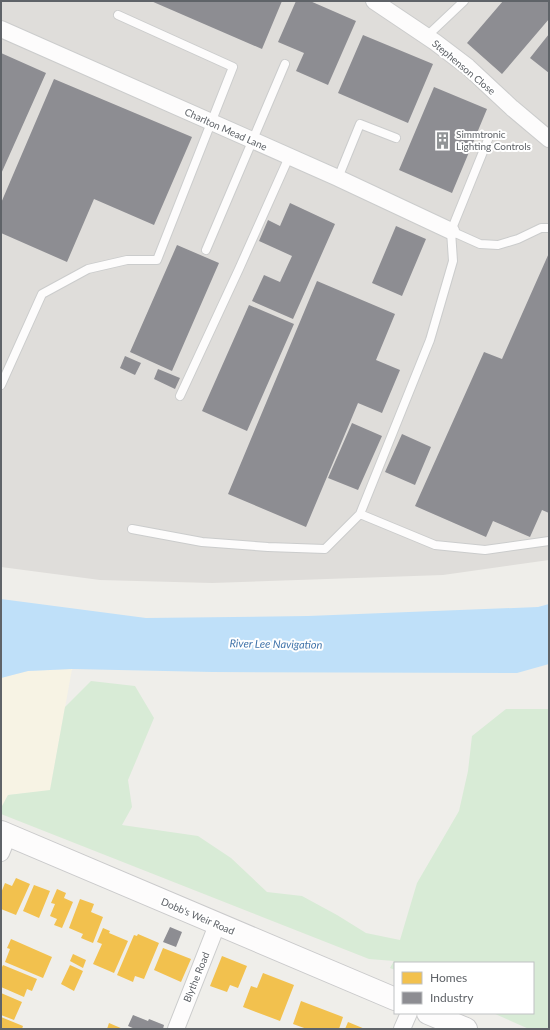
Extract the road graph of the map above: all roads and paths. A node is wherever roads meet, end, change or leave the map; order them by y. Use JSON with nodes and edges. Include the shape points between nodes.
{"nodes":[{"id":1,"x":374,"y":1,"type":"edge"},
{"id":2,"x":464,"y":1,"type":"edge"},
{"id":3,"x":118,"y":15,"type":"dead end"},
{"id":4,"x":1,"y":29,"type":"edge"},
{"id":5,"x":427,"y":36,"type":"junction"},
{"id":6,"x":285,"y":64,"type":"dead end"},
{"id":7,"x":211,"y":122,"type":"junction"},
{"id":8,"x":489,"y":137,"type":"dead end"},
{"id":9,"x":396,"y":138,"type":"dead end"},
{"id":10,"x":549,"y":139,"type":"edge"},
{"id":11,"x":253,"y":140,"type":"junction"},
{"id":12,"x":290,"y":157,"type":"junction"},
{"id":13,"x":338,"y":178,"type":"junction"},
{"id":14,"x":549,"y":228,"type":"edge"},
{"id":15,"x":450,"y":231,"type":"junction"},
{"id":16,"x":206,"y":250,"type":"dead end"},
{"id":17,"x":1,"y":385,"type":"edge"},
{"id":18,"x":180,"y":396,"type":"dead end"},
{"id":19,"x":360,"y":514,"type":"junction"},
{"id":20,"x":132,"y":529,"type":"dead end"},
{"id":21,"x":549,"y":541,"type":"edge"},
{"id":22,"x":3,"y":840,"type":"edge"},
{"id":23,"x":217,"y":925,"type":"junction"},
{"id":24,"x":394,"y":999,"type":"edge"},
{"id":25,"x":409,"y":1014,"type":"edge"},
{"id":26,"x":430,"y":1014,"type":"edge"},
{"id":27,"x":176,"y":1029,"type":"edge"},
{"id":28,"x":402,"y":1029,"type":"edge"},
{"id":29,"x":466,"y":1029,"type":"edge"}],
"edges":[{"from":1,"to":5,"type":"street","name":"Stephenson Close"},
{"from":2,"to":5,"type":"lane"},
{"from":3,"to":7,"type":"lane","via":[[233,67]]},
{"from":4,"to":7,"type":"street","name":"Charlton Mead Lane"},
{"from":5,"to":10,"type":"street","name":"Stephenson Close","via":[[468,67]]},
{"from":6,"to":11,"type":"lane"},
{"from":7,"to":11,"type":"street","name":"Charlton Mead Lane"},
{"from":7,"to":17,"type":"lane","via":[[157,260],[127,260],[88,269],[42,294]]},
{"from":8,"to":15,"type":"lane"},
{"from":9,"to":13,"type":"lane","via":[[360,124]]},
{"from":11,"to":12,"type":"street","name":"Charlton Mead Lane"},
{"from":11,"to":16,"type":"lane"},
{"from":12,"to":13,"type":"street","name":"Charlton Mead Lane"},
{"from":12,"to":18,"type":"lane"},
{"from":13,"to":15,"type":"street","name":"Charlton Mead Lane"},
{"from":14,"to":15,"type":"lane","via":[[541,228],[498,245],[480,244]]},
{"from":15,"to":19,"type":"lane","via":[[453,261],[430,340]]},
{"from":19,"to":20,"type":"lane","via":[[325,549],[202,542]]},
{"from":19,"to":21,"type":"lane","via":[[435,545],[485,550]]},
{"from":22,"to":23,"type":"street","name":"Dobb's Weir Road"},
{"from":23,"to":24,"type":"street","name":"Dobb's Weir Road"},
{"from":23,"to":27,"type":"street","name":"Blythe Road"},
{"from":25,"to":28,"type":"street"},
{"from":26,"to":29,"type":"street"}]}
